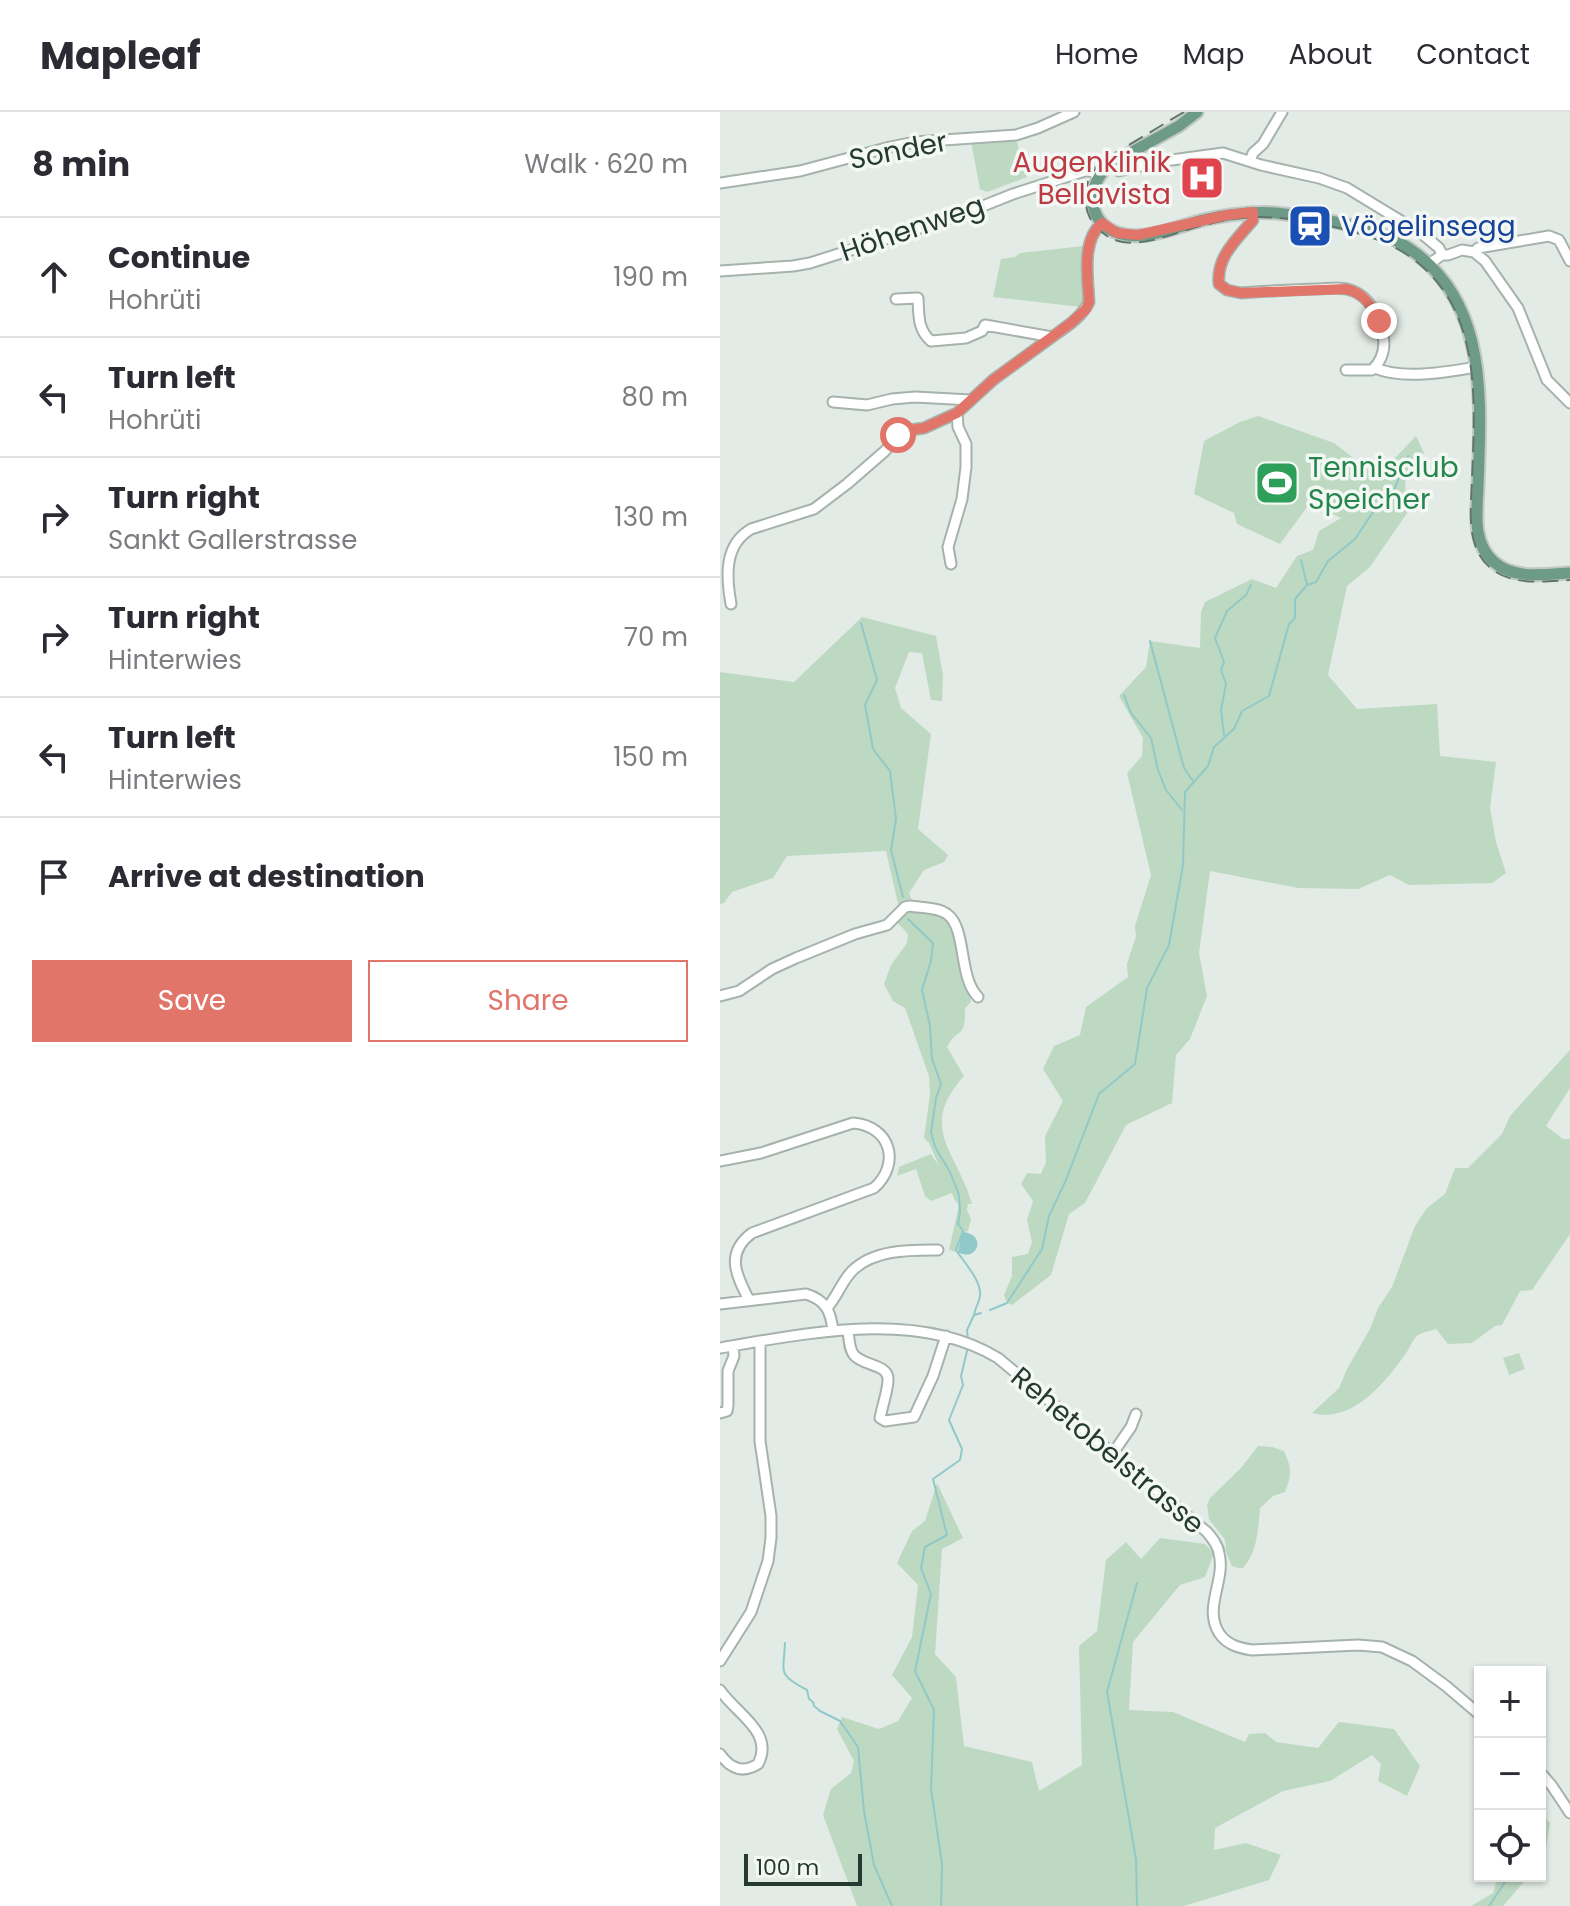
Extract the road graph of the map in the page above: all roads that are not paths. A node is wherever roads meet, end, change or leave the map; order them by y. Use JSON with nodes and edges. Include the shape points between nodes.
{"nodes":[{"id":1,"x":1074,"y":112,"type":"edge"},
{"id":2,"x":1197,"y":112,"type":"edge"},
{"id":3,"x":1282,"y":112,"type":"edge"},
{"id":4,"x":1250,"y":161,"type":"junction"},
{"id":5,"x":1112,"y":163,"type":"junction"},
{"id":6,"x":1099,"y":175,"type":"junction"},
{"id":7,"x":720,"y":183,"type":"edge"},
{"id":8,"x":1253,"y":212,"type":"junction"},
{"id":9,"x":1102,"y":223,"type":"junction"},
{"id":10,"x":1474,"y":252,"type":"junction"},
{"id":11,"x":1442,"y":255,"type":"junction"},
{"id":12,"x":1570,"y":261,"type":"edge"},
{"id":13,"x":1429,"y":264,"type":"junction"},
{"id":14,"x":720,"y":271,"type":"edge"},
{"id":15,"x":896,"y":299,"type":"dead end"},
{"id":16,"x":1052,"y":337,"type":"junction"},
{"id":17,"x":1477,"y":367,"type":"junction"},
{"id":18,"x":1375,"y":368,"type":"junction"},
{"id":19,"x":1346,"y":370,"type":"dead end"},
{"id":20,"x":971,"y":400,"type":"junction"},
{"id":21,"x":833,"y":402,"type":"dead end"},
{"id":22,"x":1570,"y":403,"type":"edge"},
{"id":23,"x":957,"y":413,"type":"junction"},
{"id":24,"x":951,"y":564,"type":"dead end"},
{"id":25,"x":1570,"y":573,"type":"edge"},
{"id":26,"x":731,"y":604,"type":"dead end"},
{"id":27,"x":720,"y":996,"type":"edge"},
{"id":28,"x":978,"y":997,"type":"dead end"},
{"id":29,"x":720,"y":1161,"type":"edge"},
{"id":30,"x":938,"y":1250,"type":"dead end"},
{"id":31,"x":749,"y":1300,"type":"junction"},
{"id":32,"x":720,"y":1304,"type":"edge"},
{"id":33,"x":827,"y":1308,"type":"junction"},
{"id":34,"x":848,"y":1330,"type":"junction"},
{"id":35,"x":833,"y":1331,"type":"junction"},
{"id":36,"x":946,"y":1336,"type":"junction"},
{"id":37,"x":760,"y":1342,"type":"junction"},
{"id":38,"x":733,"y":1346,"type":"junction"},
{"id":39,"x":720,"y":1348,"type":"edge"},
{"id":40,"x":720,"y":1413,"type":"edge"},
{"id":41,"x":1136,"y":1414,"type":"dead end"},
{"id":42,"x":1113,"y":1453,"type":"junction"},
{"id":43,"x":720,"y":1661,"type":"edge"},
{"id":44,"x":720,"y":1690,"type":"edge"},
{"id":45,"x":1474,"y":1710,"type":"edge"},
{"id":46,"x":720,"y":1754,"type":"edge"},
{"id":47,"x":1546,"y":1779,"type":"edge"},
{"id":48,"x":1570,"y":1813,"type":"edge"}],
"edges":[{"from":1,"to":7,"type":"street","name":"Sonder","via":[[1016,135],[915,142],[800,171]]},
{"from":2,"to":5,"type":"main road"},
{"from":3,"to":4,"type":"street"},
{"from":4,"to":5,"type":"street","via":[[1223,153],[1119,171]]},
{"from":4,"to":11,"type":"street","via":[[1347,188],[1421,233]]},
{"from":5,"to":6,"type":"main road"},
{"from":6,"to":9,"type":"main road","via":[[1092,201]]},
{"from":6,"to":14,"type":"street","name":"Höhenweg","via":[[1085,171],[810,263]]},
{"from":8,"to":9,"type":"main road","via":[[1138,235],[1117,233]]},
{"from":8,"to":13,"type":"main road","via":[[1294,214],[1378,233]]},
{"from":8,"to":18,"type":"street","via":[[1253,220],[1223,258],[1219,284],[1241,293],[1353,291],[1366,299],[1379,321],[1384,344]]},
{"from":9,"to":16,"type":"street","via":[[1089,245],[1086,309]]},
{"from":10,"to":11,"type":"street"},
{"from":10,"to":12,"type":"street","via":[[1542,235],[1559,240]]},
{"from":10,"to":22,"type":"street","via":[[1518,308],[1547,380]]},
{"from":11,"to":13,"type":"street"},
{"from":13,"to":17,"type":"main road","via":[[1466,320]]},
{"from":15,"to":16,"type":"street","via":[[918,298],[920,328],[931,341],[966,338],[985,325]]},
{"from":16,"to":20,"type":"street"},
{"from":17,"to":18,"type":"street","via":[[1413,374]]},
{"from":17,"to":25,"type":"main road","via":[[1477,524],[1483,547],[1511,572]]},
{"from":18,"to":19,"type":"street"},
{"from":20,"to":21,"type":"street"},
{"from":20,"to":23,"type":"street"},
{"from":23,"to":24,"type":"street","via":[[966,467],[948,547]]},
{"from":23,"to":26,"type":"street","via":[[903,431],[814,509],[744,534],[729,563]]},
{"from":27,"to":28,"type":"street","via":[[739,991],[796,958],[887,925],[910,906],[949,915],[958,930],[970,987]]},
{"from":29,"to":31,"type":"street","via":[[853,1123],[882,1135],[889,1152],[887,1171],[874,1188],[743,1240],[735,1271]]},
{"from":30,"to":33,"type":"street","via":[[908,1250],[866,1260]]},
{"from":31,"to":32,"type":"street"},
{"from":31,"to":33,"type":"street","via":[[806,1294]]},
{"from":33,"to":35,"type":"street"},
{"from":34,"to":35,"type":"street","name":"Rehetobelstrasse"},
{"from":34,"to":36,"type":"street","name":"Rehetobelstrasse","via":[[885,1328]]},
{"from":34,"to":36,"type":"street","via":[[857,1358],[888,1375],[880,1418],[885,1421],[914,1417]]},
{"from":35,"to":37,"type":"street","name":"Rehetobelstrasse"},
{"from":36,"to":42,"type":"street","name":"Rehetobelstrasse","via":[[998,1358]]},
{"from":37,"to":38,"type":"street","name":"Rehetobelstrasse"},
{"from":37,"to":43,"type":"street","via":[[760,1441],[771,1516],[768,1561],[751,1612]]},
{"from":38,"to":39,"type":"street","name":"Rehetobelstrasse"},
{"from":38,"to":40,"type":"street","via":[[727,1411]]},
{"from":41,"to":42,"type":"street"},
{"from":42,"to":45,"type":"street","name":"Rehetobelstrasse","via":[[1215,1541],[1220,1562],[1213,1616],[1227,1642],[1252,1650],[1382,1647],[1412,1661]]},
{"from":44,"to":46,"type":"street","via":[[756,1731],[763,1748],[758,1764],[747,1770],[733,1767]]},
{"from":47,"to":48,"type":"street"}]}
